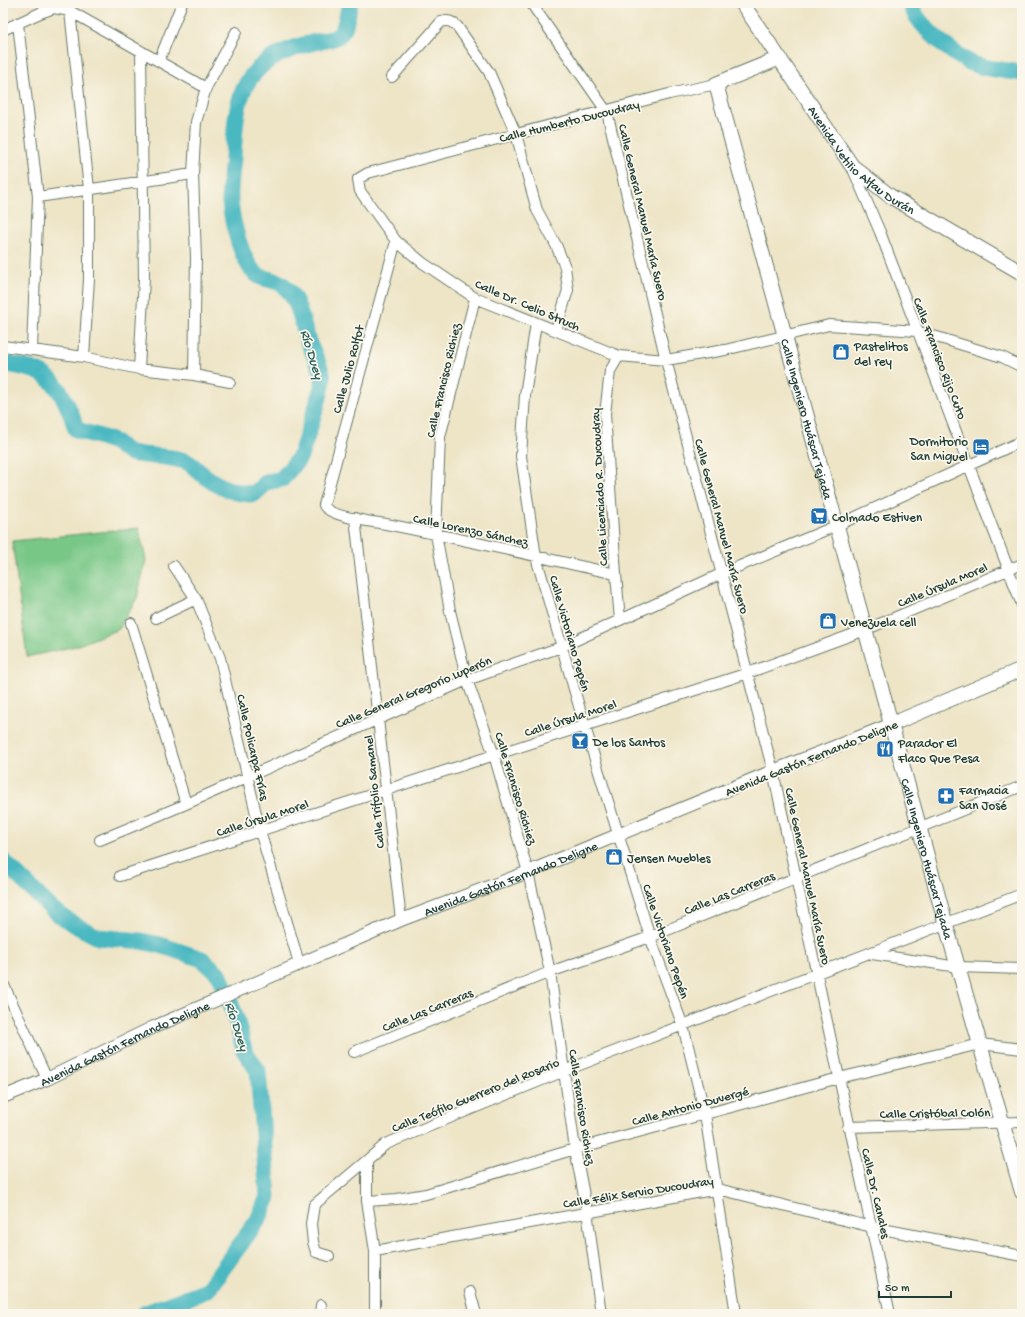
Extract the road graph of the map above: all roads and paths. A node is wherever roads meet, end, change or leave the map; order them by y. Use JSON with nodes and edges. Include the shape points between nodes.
{"nodes":[{"id":1,"x":182,"y":3,"type":"edge"},
{"id":2,"x":531,"y":3,"type":"edge"},
{"id":3,"x":742,"y":3,"type":"edge"},
{"id":4,"x":70,"y":11,"type":"junction"},
{"id":5,"x":18,"y":24,"type":"junction"},
{"id":6,"x":3,"y":30,"type":"edge"},
{"id":7,"x":236,"y":32,"type":"dead end"},
{"id":8,"x":141,"y":51,"type":"junction"},
{"id":9,"x":780,"y":58,"type":"junction"},
{"id":10,"x":159,"y":61,"type":"junction"},
{"id":11,"x":392,"y":77,"type":"dead end"},
{"id":12,"x":716,"y":84,"type":"junction"},
{"id":13,"x":206,"y":88,"type":"junction"},
{"id":14,"x":607,"y":112,"type":"junction"},
{"id":15,"x":516,"y":134,"type":"junction"},
{"id":16,"x":852,"y":166,"type":"junction"},
{"id":17,"x":193,"y":174,"type":"junction"},
{"id":18,"x":358,"y":179,"type":"joint"},
{"id":19,"x":142,"y":182,"type":"junction"},
{"id":20,"x":89,"y":189,"type":"junction"},
{"id":21,"x":38,"y":197,"type":"junction"},
{"id":22,"x":396,"y":241,"type":"junction"},
{"id":23,"x":1022,"y":272,"type":"edge"},
{"id":24,"x":475,"y":298,"type":"junction"},
{"id":25,"x":536,"y":323,"type":"junction"},
{"id":26,"x":556,"y":330,"type":"junction"},
{"id":27,"x":917,"y":331,"type":"junction"},
{"id":28,"x":784,"y":337,"type":"junction"},
{"id":29,"x":3,"y":346,"type":"edge"},
{"id":30,"x":32,"y":350,"type":"junction"},
{"id":31,"x":84,"y":356,"type":"junction"},
{"id":32,"x":619,"y":356,"type":"junction"},
{"id":33,"x":666,"y":360,"type":"junction"},
{"id":34,"x":1022,"y":367,"type":"edge"},
{"id":35,"x":139,"y":369,"type":"junction"},
{"id":36,"x":194,"y":375,"type":"junction"},
{"id":37,"x":230,"y":382,"type":"dead end"},
{"id":38,"x":1022,"y":442,"type":"edge"},
{"id":39,"x":968,"y":466,"type":"junction"},
{"id":40,"x":324,"y":505,"type":"joint"},
{"id":41,"x":355,"y":518,"type":"junction"},
{"id":42,"x":838,"y":525,"type":"junction"},
{"id":43,"x":436,"y":534,"type":"junction"},
{"id":44,"x":536,"y":557,"type":"junction"},
{"id":45,"x":1022,"y":564,"type":"edge"},
{"id":46,"x":174,"y":566,"type":"dead end"},
{"id":47,"x":1009,"y":571,"type":"junction"},
{"id":48,"x":723,"y":573,"type":"junction"},
{"id":49,"x":616,"y":574,"type":"junction"},
{"id":50,"x":196,"y":599,"type":"junction"},
{"id":51,"x":1022,"y":605,"type":"edge"},
{"id":52,"x":156,"y":618,"type":"dead end"},
{"id":53,"x":620,"y":620,"type":"junction"},
{"id":54,"x":131,"y":623,"type":"dead end"},
{"id":55,"x":865,"y":630,"type":"junction"},
{"id":56,"x":561,"y":647,"type":"junction"},
{"id":57,"x":1022,"y":669,"type":"edge"},
{"id":58,"x":748,"y":673,"type":"junction"},
{"id":59,"x":467,"y":680,"type":"junction"},
{"id":60,"x":378,"y":719,"type":"junction"},
{"id":61,"x":892,"y":724,"type":"junction"},
{"id":62,"x":585,"y":727,"type":"junction"},
{"id":63,"x":494,"y":755,"type":"junction"},
{"id":64,"x":773,"y":771,"type":"junction"},
{"id":65,"x":248,"y":776,"type":"junction"},
{"id":66,"x":1022,"y":786,"type":"edge"},
{"id":67,"x":386,"y":790,"type":"junction"},
{"id":68,"x":186,"y":804,"type":"junction"},
{"id":69,"x":921,"y":828,"type":"junction"},
{"id":70,"x":260,"y":831,"type":"junction"},
{"id":71,"x":619,"y":835,"type":"junction"},
{"id":72,"x":100,"y":840,"type":"dead end"},
{"id":73,"x":528,"y":872,"type":"junction"},
{"id":74,"x":120,"y":876,"type":"dead end"},
{"id":75,"x":796,"y":879,"type":"junction"},
{"id":76,"x":1022,"y":894,"type":"edge"},
{"id":77,"x":401,"y":920,"type":"junction"},
{"id":78,"x":946,"y":925,"type":"junction"},
{"id":79,"x":650,"y":937,"type":"junction"},
{"id":80,"x":870,"y":953,"type":"junction"},
{"id":81,"x":299,"y":963,"type":"junction"},
{"id":82,"x":958,"y":967,"type":"junction"},
{"id":83,"x":1022,"y":969,"type":"edge"},
{"id":84,"x":550,"y":972,"type":"junction"},
{"id":85,"x":817,"y":973,"type":"junction"},
{"id":86,"x":3,"y":983,"type":"edge"},
{"id":87,"x":683,"y":1026,"type":"junction"},
{"id":88,"x":980,"y":1044,"type":"junction"},
{"id":89,"x":1022,"y":1050,"type":"edge"},
{"id":90,"x":354,"y":1052,"type":"dead end"},
{"id":91,"x":564,"y":1071,"type":"junction"},
{"id":92,"x":47,"y":1078,"type":"junction"},
{"id":93,"x":839,"y":1078,"type":"junction"},
{"id":94,"x":3,"y":1097,"type":"edge"},
{"id":95,"x":705,"y":1114,"type":"junction"},
{"id":96,"x":1022,"y":1122,"type":"edge"},
{"id":97,"x":1003,"y":1123,"type":"junction"},
{"id":98,"x":848,"y":1127,"type":"junction"},
{"id":99,"x":575,"y":1149,"type":"junction"},
{"id":100,"x":367,"y":1161,"type":"junction"},
{"id":101,"x":718,"y":1189,"type":"junction"},
{"id":102,"x":1022,"y":1192,"type":"edge"},
{"id":103,"x":368,"y":1201,"type":"junction"},
{"id":104,"x":588,"y":1211,"type":"junction"},
{"id":105,"x":872,"y":1227,"type":"junction"},
{"id":106,"x":374,"y":1251,"type":"junction"},
{"id":107,"x":329,"y":1256,"type":"dead end"},
{"id":108,"x":1022,"y":1256,"type":"edge"},
{"id":109,"x":470,"y":1292,"type":"dead end"},
{"id":110,"x":375,"y":1314,"type":"edge"},
{"id":111,"x":476,"y":1314,"type":"edge"},
{"id":112,"x":601,"y":1314,"type":"edge"},
{"id":113,"x":736,"y":1314,"type":"edge"},
{"id":114,"x":890,"y":1314,"type":"edge"}],
"edges":[{"from":1,"to":10,"type":"street"},
{"from":2,"to":14,"type":"street","name":"Calle General Manuel María Suero"},
{"from":3,"to":9,"type":"main road","name":"Avenida Vetilio Alfau Durán"},
{"from":4,"to":5,"type":"street","via":[[54,8]]},
{"from":4,"to":8,"type":"street"},
{"from":4,"to":20,"type":"street"},
{"from":5,"to":6,"type":"street"},
{"from":5,"to":21,"type":"street"},
{"from":7,"to":13,"type":"street"},
{"from":8,"to":10,"type":"street"},
{"from":8,"to":19,"type":"street"},
{"from":9,"to":12,"type":"main road","name":"Calle Humberto Ducoudray"},
{"from":9,"to":16,"type":"main road","name":"Avenida Vetilio Alfau Durán"},
{"from":10,"to":13,"type":"street"},
{"from":11,"to":15,"type":"street","via":[[441,22],[451,21],[489,72]]},
{"from":12,"to":14,"type":"street","name":"Calle Humberto Ducoudray","via":[[669,94]]},
{"from":12,"to":28,"type":"main road","name":"Calle Ingeniero Huáscar Tejada"},
{"from":13,"to":17,"type":"street","via":[[196,122]]},
{"from":14,"to":15,"type":"street","name":"Calle Humberto Ducoudray"},
{"from":14,"to":33,"type":"street","name":"Calle General Manuel María Suero"},
{"from":15,"to":18,"type":"street","name":"Calle Humberto Ducoudray","via":[[368,174]]},
{"from":15,"to":26,"type":"street","via":[[536,210],[565,267],[568,290]]},
{"from":16,"to":23,"type":"main road","name":"Avenida Vetilio Alfau Durán","via":[[890,196]]},
{"from":16,"to":27,"type":"street","name":"Calle Francisco Rijo Cuto"},
{"from":17,"to":19,"type":"street"},
{"from":17,"to":36,"type":"street","via":[[196,258]]},
{"from":18,"to":22,"type":"street","name":"Calle Dr. Celio Struch","via":[[360,192]]},
{"from":19,"to":20,"type":"street"},
{"from":19,"to":35,"type":"street","via":[[144,279]]},
{"from":20,"to":21,"type":"street"},
{"from":20,"to":31,"type":"street","via":[[89,279]]},
{"from":21,"to":30,"type":"street"},
{"from":22,"to":24,"type":"street","name":"Calle Dr. Celio Struch","via":[[423,263]]},
{"from":22,"to":40,"type":"street","name":"Calle Julio Rolfot"},
{"from":24,"to":25,"type":"street","name":"Calle Dr. Celio Struch"},
{"from":24,"to":43,"type":"street","name":"Calle Francisco Richiez","via":[[440,436]]},
{"from":25,"to":26,"type":"street","name":"Calle Dr. Celio Struch"},
{"from":25,"to":44,"type":"street","name":"Calle Victoriano Pepén","via":[[525,395],[521,456]]},
{"from":26,"to":32,"type":"street","name":"Calle Dr. Celio Struch"},
{"from":27,"to":28,"type":"street","name":"Calle Dr. Celio Struch","via":[[829,325]]},
{"from":27,"to":34,"type":"street","name":"Calle Dr. Celio Struch","via":[[1002,357]]},
{"from":27,"to":39,"type":"street","name":"Calle Francisco Rijo Cuto"},
{"from":28,"to":33,"type":"street","name":"Calle Dr. Celio Struch"},
{"from":28,"to":42,"type":"main road","name":"Calle Ingeniero Huáscar Tejada"},
{"from":29,"to":30,"type":"street"},
{"from":30,"to":31,"type":"street"},
{"from":31,"to":35,"type":"street"},
{"from":32,"to":33,"type":"street","name":"Calle Dr. Celio Struch"},
{"from":32,"to":49,"type":"street","name":"Calle Licenciado R. Ducoudray","via":[[610,371],[605,414]]},
{"from":33,"to":48,"type":"street","name":"Calle General Manuel María Suero"},
{"from":35,"to":36,"type":"street"},
{"from":36,"to":37,"type":"street"},
{"from":38,"to":39,"type":"street","name":"Calle General Gregorio Luperón"},
{"from":39,"to":42,"type":"street","name":"Calle General Gregorio Luperón"},
{"from":39,"to":47,"type":"street","name":"Calle Francisco Rijo Cuto"},
{"from":40,"to":41,"type":"street","name":"Calle Lorenzo Sánchez","via":[[328,511]]},
{"from":41,"to":43,"type":"street","name":"Calle Lorenzo Sánchez"},
{"from":41,"to":60,"type":"street","name":"Calle Trifolio Samanel"},
{"from":42,"to":48,"type":"street","name":"Calle General Gregorio Luperón"},
{"from":42,"to":55,"type":"main road","name":"Calle Ingeniero Huáscar Tejada"},
{"from":43,"to":44,"type":"street","name":"Calle Lorenzo Sánchez"},
{"from":43,"to":59,"type":"street","name":"Calle Francisco Richiez","via":[[450,611]]},
{"from":44,"to":49,"type":"street","name":"Calle Lorenzo Sánchez"},
{"from":44,"to":56,"type":"street","name":"Calle Victoriano Pepén"},
{"from":45,"to":47,"type":"street","name":"Calle Úrsula Morel"},
{"from":46,"to":50,"type":"street","name":"Calle Policarpa Frías"},
{"from":47,"to":51,"type":"street","name":"Calle Francisco Rijo Cuto"},
{"from":47,"to":55,"type":"street","name":"Calle Úrsula Morel"},
{"from":48,"to":53,"type":"street","name":"Calle General Gregorio Luperón"},
{"from":48,"to":58,"type":"street","name":"Calle General Manuel María Suero"},
{"from":49,"to":53,"type":"street","name":"Calle Licenciado R. Ducoudray"},
{"from":50,"to":52,"type":"street"},
{"from":50,"to":65,"type":"street","name":"Calle Policarpa Frías","via":[[220,658]]},
{"from":53,"to":56,"type":"street","name":"Calle General Gregorio Luperón"},
{"from":54,"to":68,"type":"street"},
{"from":55,"to":58,"type":"street","name":"Calle Úrsula Morel"},
{"from":55,"to":61,"type":"main road","name":"Calle Ingeniero Huáscar Tejada"},
{"from":56,"to":59,"type":"street","name":"Calle General Gregorio Luperón"},
{"from":56,"to":62,"type":"street","name":"Calle Victoriano Pepén"},
{"from":57,"to":61,"type":"main road","name":"Avenida Gastón Fernando Deligne"},
{"from":58,"to":62,"type":"street","name":"Calle Úrsula Morel"},
{"from":58,"to":64,"type":"street","name":"Calle General Manuel María Suero"},
{"from":59,"to":60,"type":"street","name":"Calle General Gregorio Luperón"},
{"from":59,"to":63,"type":"street","name":"Calle Francisco Richiez"},
{"from":60,"to":65,"type":"street","name":"Calle General Gregorio Luperón"},
{"from":60,"to":67,"type":"street","name":"Calle Trifolio Samanel"},
{"from":61,"to":64,"type":"street","name":"Avenida Gastón Fernando Deligne"},
{"from":61,"to":69,"type":"main road","name":"Calle Ingeniero Huáscar Tejada"},
{"from":62,"to":63,"type":"street","name":"Calle Úrsula Morel"},
{"from":62,"to":71,"type":"street","name":"Calle Victoriano Pepén"},
{"from":63,"to":67,"type":"street","name":"Calle Úrsula Morel"},
{"from":63,"to":73,"type":"street","name":"Calle Francisco Richiez"},
{"from":64,"to":71,"type":"street","name":"Avenida Gastón Fernando Deligne"},
{"from":64,"to":75,"type":"street","name":"Calle General Manuel María Suero"},
{"from":65,"to":68,"type":"street","name":"Calle General Gregorio Luperón"},
{"from":65,"to":70,"type":"street","name":"Calle Policarpa Frías"},
{"from":66,"to":69,"type":"street","name":"Calle Las Carreras"},
{"from":67,"to":70,"type":"street","name":"Calle Úrsula Morel"},
{"from":67,"to":77,"type":"street","name":"Calle Trifolio Samanel"},
{"from":68,"to":72,"type":"street","name":"Calle General Gregorio Luperón"},
{"from":69,"to":75,"type":"street","name":"Calle Las Carreras"},
{"from":69,"to":78,"type":"main road","name":"Calle Ingeniero Huáscar Tejada"},
{"from":70,"to":74,"type":"street","name":"Calle Úrsula Morel"},
{"from":70,"to":81,"type":"street","name":"Calle Policarpa Frías"},
{"from":71,"to":73,"type":"street","name":"Avenida Gastón Fernando Deligne"},
{"from":71,"to":79,"type":"street","name":"Calle Victoriano Pepén"},
{"from":73,"to":77,"type":"street","name":"Avenida Gastón Fernando Deligne"},
{"from":73,"to":84,"type":"street","name":"Calle Francisco Richiez"},
{"from":75,"to":79,"type":"street","name":"Calle Las Carreras"},
{"from":75,"to":85,"type":"street","name":"Calle General Manuel María Suero"},
{"from":76,"to":78,"type":"street","name":"Calle Teófilo Guerrero del Rosario"},
{"from":77,"to":81,"type":"street","name":"Avenida Gastón Fernando Deligne"},
{"from":78,"to":80,"type":"street","name":"Calle Teófilo Guerrero del Rosario"},
{"from":78,"to":82,"type":"main road","name":"Calle Ingeniero Huáscar Tejada"},
{"from":79,"to":84,"type":"street","name":"Calle Las Carreras"},
{"from":79,"to":87,"type":"street","name":"Calle Victoriano Pepén"},
{"from":80,"to":82,"type":"street"},
{"from":80,"to":85,"type":"street","name":"Calle Teófilo Guerrero del Rosario"},
{"from":81,"to":92,"type":"street","name":"Avenida Gastón Fernando Deligne"},
{"from":82,"to":83,"type":"street"},
{"from":82,"to":88,"type":"main road","name":"Calle Ingeniero Huáscar Tejada"},
{"from":84,"to":90,"type":"street","name":"Calle Las Carreras"},
{"from":84,"to":91,"type":"street","name":"Calle Francisco Richiez"},
{"from":85,"to":87,"type":"street","name":"Calle Teófilo Guerrero del Rosario"},
{"from":85,"to":93,"type":"street","name":"Calle General Manuel María Suero"},
{"from":86,"to":92,"type":"street"},
{"from":87,"to":91,"type":"street","name":"Calle Teófilo Guerrero del Rosario"},
{"from":87,"to":95,"type":"street","name":"Calle Victoriano Pepén"},
{"from":88,"to":89,"type":"street","name":"Calle Antonio Duvergé"},
{"from":88,"to":93,"type":"street","name":"Calle Antonio Duvergé"},
{"from":88,"to":97,"type":"main road","name":"Calle Ingeniero Huáscar Tejada"},
{"from":91,"to":99,"type":"street","name":"Calle Francisco Richiez"},
{"from":91,"to":100,"type":"street","name":"Calle Teófilo Guerrero del Rosario","via":[[386,1144]]},
{"from":92,"to":94,"type":"street","name":"Avenida Gastón Fernando Deligne"},
{"from":93,"to":95,"type":"street","name":"Calle Antonio Duvergé"},
{"from":93,"to":98,"type":"street","name":"Calle Dr. Canales"},
{"from":95,"to":99,"type":"street","name":"Calle Antonio Duvergé"},
{"from":95,"to":101,"type":"street","name":"Calle Victoriano Pepén"},
{"from":96,"to":97,"type":"street","name":"Calle Cristóbal Colón"},
{"from":97,"to":98,"type":"street","name":"Calle Cristóbal Colón"},
{"from":97,"to":102,"type":"main road","name":"Calle Ingeniero Huáscar Tejada"},
{"from":98,"to":105,"type":"street","name":"Calle Dr. Canales"},
{"from":99,"to":103,"type":"street","name":"Calle Antonio Duvergé","via":[[426,1194]]},
{"from":99,"to":104,"type":"street","name":"Calle Francisco Richiez"},
{"from":100,"to":103,"type":"street"},
{"from":100,"to":107,"type":"street","name":"Calle Teófilo Guerrero del Rosario","via":[[314,1205],[311,1224],[313,1242],[316,1252]]},
{"from":101,"to":104,"type":"street","name":"Calle Félix Servio Ducoudray"},
{"from":101,"to":105,"type":"street","name":"Calle Félix Servio Ducoudray"},
{"from":101,"to":113,"type":"street","name":"Calle Victoriano Pepén"},
{"from":103,"to":106,"type":"street"},
{"from":104,"to":106,"type":"street","name":"Calle Félix Servio Ducoudray"},
{"from":104,"to":112,"type":"street","name":"Calle Francisco Richiez"},
{"from":105,"to":108,"type":"street","name":"Calle Félix Servio Ducoudray"},
{"from":105,"to":114,"type":"street","name":"Calle Dr. Canales"},
{"from":106,"to":110,"type":"street"},
{"from":109,"to":111,"type":"street"}]}
